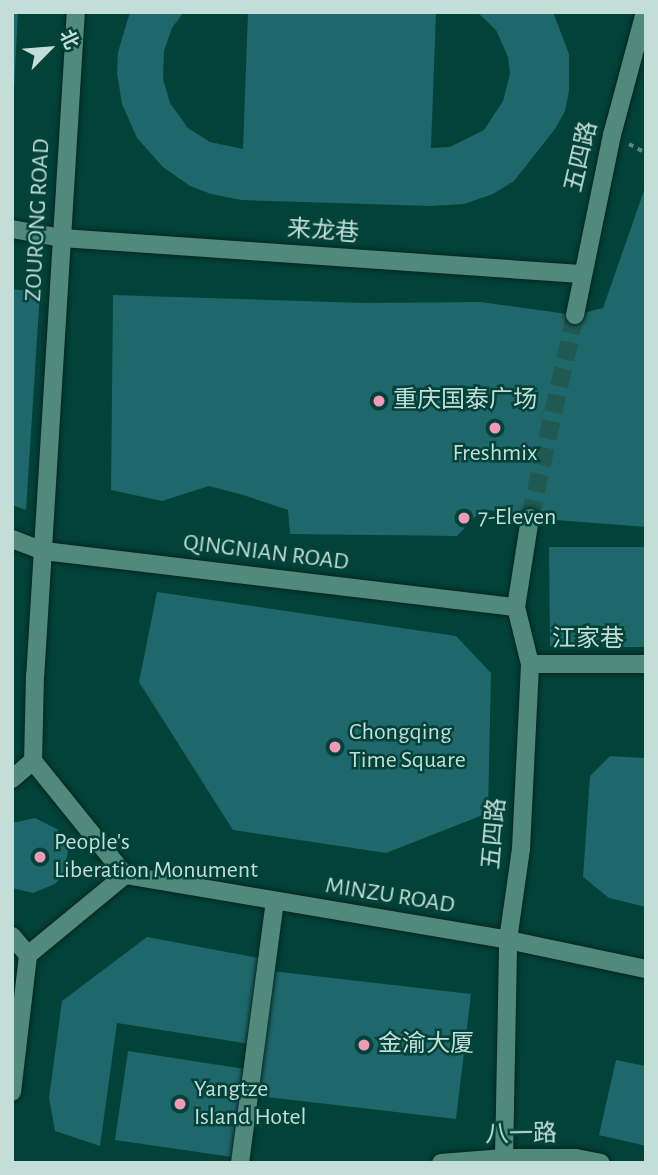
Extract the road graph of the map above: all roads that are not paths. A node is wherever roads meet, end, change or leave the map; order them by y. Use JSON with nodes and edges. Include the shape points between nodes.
{"nodes":[{"id":1,"x":645,"y":12,"type":"edge"},
{"id":2,"x":72,"y":17,"type":"edge"},
{"id":3,"x":12,"y":229,"type":"edge"},
{"id":4,"x":62,"y":238,"type":"junction"},
{"id":5,"x":581,"y":274,"type":"junction"},
{"id":6,"x":575,"y":315,"type":"tunnel mouth"},
{"id":7,"x":530,"y":518,"type":"tunnel mouth"},
{"id":8,"x":12,"y":539,"type":"edge"},
{"id":9,"x":44,"y":551,"type":"junction"},
{"id":10,"x":516,"y":607,"type":"junction"},
{"id":11,"x":530,"y":664,"type":"junction"},
{"id":12,"x":646,"y":664,"type":"edge"},
{"id":13,"x":33,"y":761,"type":"junction"},
{"id":14,"x":12,"y":779,"type":"edge"},
{"id":15,"x":125,"y":875,"type":"junction"},
{"id":16,"x":275,"y":902,"type":"junction"},
{"id":17,"x":12,"y":936,"type":"edge"},
{"id":18,"x":508,"y":940,"type":"junction"},
{"id":19,"x":28,"y":955,"type":"junction"},
{"id":20,"x":646,"y":970,"type":"edge"},
{"id":21,"x":12,"y":1092,"type":"edge"},
{"id":22,"x":504,"y":1158,"type":"junction"},
{"id":23,"x":240,"y":1163,"type":"edge"},
{"id":24,"x":441,"y":1163,"type":"edge"},
{"id":25,"x":600,"y":1163,"type":"edge"}],
"edges":[{"from":1,"to":5,"type":"street","name":"五四路"},
{"from":2,"to":4,"type":"street","name":"ZOURONG ROAD"},
{"from":3,"to":4,"type":"street","name":"来龙巷"},
{"from":4,"to":5,"type":"street","name":"来龙巷"},
{"from":4,"to":9,"type":"street","name":"ZOURONG ROAD"},
{"from":5,"to":6,"type":"street","name":"五四路"},
{"from":7,"to":10,"type":"street","name":"五四路"},
{"from":8,"to":9,"type":"street","name":"QINGNIAN ROAD"},
{"from":9,"to":10,"type":"street","name":"QINGNIAN ROAD"},
{"from":9,"to":13,"type":"street","name":"ZOURONG ROAD"},
{"from":10,"to":11,"type":"street","name":"五四路"},
{"from":11,"to":12,"type":"street","name":"江家巷"},
{"from":11,"to":18,"type":"street","name":"五四路","via":[[521,849]]},
{"from":13,"to":14,"type":"street"},
{"from":13,"to":15,"type":"street"},
{"from":15,"to":16,"type":"street","name":"MINZU ROAD"},
{"from":15,"to":19,"type":"street"},
{"from":16,"to":18,"type":"street","name":"MINZU ROAD"},
{"from":16,"to":23,"type":"street"},
{"from":17,"to":19,"type":"street"},
{"from":18,"to":20,"type":"street","name":"MINZU ROAD"},
{"from":18,"to":22,"type":"street","name":"五四路"},
{"from":19,"to":21,"type":"street"},
{"from":22,"to":24,"type":"street","name":"八一路"},
{"from":22,"to":25,"type":"street","name":"八一路","via":[[576,1158]]}]}
